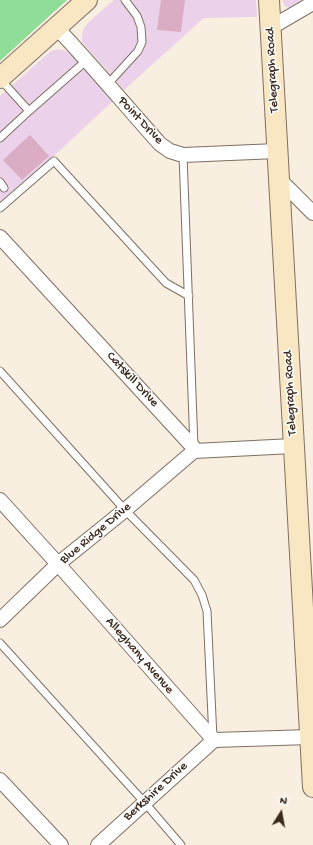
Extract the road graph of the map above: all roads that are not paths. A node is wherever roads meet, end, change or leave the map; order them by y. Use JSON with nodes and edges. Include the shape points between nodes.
{"nodes":[{"id":1,"x":87,"y":0,"type":"edge"},
{"id":2,"x":125,"y":0,"type":"edge"},
{"id":3,"x":263,"y":0,"type":"edge"},
{"id":4,"x":269,"y":0,"type":"edge"},
{"id":5,"x":313,"y":3,"type":"edge"},
{"id":6,"x":56,"y":27,"type":"junction"},
{"id":7,"x":270,"y":28,"type":"junction"},
{"id":8,"x":87,"y":59,"type":"junction"},
{"id":9,"x":0,"y":78,"type":"edge"},
{"id":10,"x":107,"y":85,"type":"junction"},
{"id":11,"x":29,"y":111,"type":"junction"},
{"id":12,"x":0,"y":138,"type":"edge"},
{"id":13,"x":277,"y":151,"type":"junction"},
{"id":14,"x":183,"y":155,"type":"junction"},
{"id":15,"x":279,"y":179,"type":"junction"},
{"id":16,"x":0,"y":208,"type":"edge"},
{"id":17,"x":313,"y":214,"type":"edge"},
{"id":18,"x":0,"y":237,"type":"edge"},
{"id":19,"x":189,"y":296,"type":"junction"},
{"id":20,"x":0,"y":371,"type":"edge"},
{"id":21,"x":294,"y":446,"type":"junction"},
{"id":22,"x":194,"y":449,"type":"junction"},
{"id":23,"x":0,"y":500,"type":"edge"},
{"id":24,"x":125,"y":510,"type":"junction"},
{"id":25,"x":306,"y":543,"type":"edge"},
{"id":26,"x":58,"y":564,"type":"junction"},
{"id":27,"x":0,"y":620,"type":"edge"},
{"id":28,"x":0,"y":643,"type":"edge"},
{"id":29,"x":310,"y":737,"type":"junction"},
{"id":30,"x":214,"y":740,"type":"junction"},
{"id":31,"x":0,"y":780,"type":"edge"},
{"id":32,"x":313,"y":787,"type":"edge"},
{"id":33,"x":145,"y":803,"type":"junction"},
{"id":34,"x":61,"y":845,"type":"edge"},
{"id":35,"x":98,"y":845,"type":"edge"},
{"id":36,"x":181,"y":845,"type":"edge"}],
"edges":[{"from":1,"to":6,"type":"main road"},
{"from":2,"to":10,"type":"lane","via":[[137,16],[142,42],[138,51]]},
{"from":3,"to":4,"type":"lane"},
{"from":4,"to":7,"type":"main road","name":"Telegraph Road"},
{"from":5,"to":7,"type":"street"},
{"from":6,"to":8,"type":"street","name":"Point Drive"},
{"from":6,"to":9,"type":"main road"},
{"from":7,"to":13,"type":"main road","name":"Telegraph Road"},
{"from":8,"to":10,"type":"street","name":"Point Drive"},
{"from":8,"to":11,"type":"lane"},
{"from":9,"to":11,"type":"lane"},
{"from":10,"to":14,"type":"street","name":"Point Drive","via":[[160,144],[170,151]]},
{"from":11,"to":12,"type":"lane"},
{"from":13,"to":14,"type":"street","name":"Point Drive"},
{"from":13,"to":15,"type":"main road","name":"Telegraph Road"},
{"from":14,"to":19,"type":"lane"},
{"from":15,"to":17,"type":"street"},
{"from":15,"to":21,"type":"main road","name":"Telegraph Road"},
{"from":16,"to":19,"type":"lane","via":[[54,161],[166,283]]},
{"from":18,"to":22,"type":"street","name":"Catskill Drive"},
{"from":19,"to":22,"type":"lane"},
{"from":20,"to":24,"type":"lane"},
{"from":21,"to":22,"type":"street"},
{"from":21,"to":25,"type":"main road","name":"Telegraph Road"},
{"from":22,"to":24,"type":"street","name":"Blue Ridge Drive"},
{"from":23,"to":26,"type":"street","name":"Alleghany Avenue"},
{"from":24,"to":26,"type":"street","name":"Blue Ridge Drive"},
{"from":24,"to":30,"type":"lane","via":[[194,580],[202,595],[207,611]]},
{"from":25,"to":29,"type":"main road","name":"Telegraph Road"},
{"from":26,"to":27,"type":"street","name":"Blue Ridge Drive"},
{"from":26,"to":30,"type":"street","name":"Alleghany Avenue"},
{"from":28,"to":33,"type":"lane"},
{"from":29,"to":30,"type":"street"},
{"from":29,"to":32,"type":"main road","name":"Telegraph Road"},
{"from":30,"to":33,"type":"street","name":"Berkshire Drive"},
{"from":31,"to":34,"type":"street"},
{"from":33,"to":35,"type":"street","name":"Berkshire Drive"},
{"from":33,"to":36,"type":"lane"}]}
